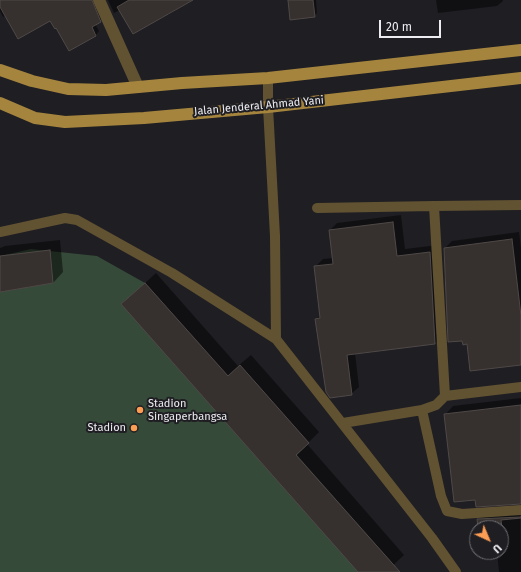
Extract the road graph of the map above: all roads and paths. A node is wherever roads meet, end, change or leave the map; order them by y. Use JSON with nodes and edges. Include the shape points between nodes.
{"nodes":[{"id":1,"x":99,"y":0,"type":"edge"},
{"id":2,"x":521,"y":50,"type":"edge"},
{"id":3,"x":0,"y":70,"type":"edge"},
{"id":4,"x":268,"y":78,"type":"junction"},
{"id":5,"x":521,"y":78,"type":"edge"},
{"id":6,"x":138,"y":87,"type":"junction"},
{"id":7,"x":0,"y":103,"type":"edge"},
{"id":8,"x":268,"y":107,"type":"junction"},
{"id":9,"x":521,"y":205,"type":"edge"},
{"id":10,"x":434,"y":206,"type":"junction"},
{"id":11,"x":317,"y":208,"type":"dead end"},
{"id":12,"x":0,"y":232,"type":"edge"},
{"id":13,"x":276,"y":339,"type":"junction"},
{"id":14,"x":521,"y":387,"type":"edge"},
{"id":15,"x":445,"y":396,"type":"junction"},
{"id":16,"x":422,"y":410,"type":"junction"},
{"id":17,"x":343,"y":423,"type":"junction"},
{"id":18,"x":521,"y":510,"type":"edge"},
{"id":19,"x":456,"y":572,"type":"edge"}],
"edges":[{"from":1,"to":6,"type":"street"},
{"from":2,"to":4,"type":"main road"},
{"from":3,"to":6,"type":"main road","via":[[32,82],[68,89],[106,90]]},
{"from":4,"to":6,"type":"main road"},
{"from":4,"to":8,"type":"lane"},
{"from":5,"to":8,"type":"main road","name":"Jalan Jenderal Ahmad Yani"},
{"from":7,"to":8,"type":"main road","name":"Jalan Jenderal Ahmad Yani","via":[[35,118],[65,122]]},
{"from":8,"to":13,"type":"lane","via":[[275,236]]},
{"from":9,"to":10,"type":"lane"},
{"from":10,"to":11,"type":"lane"},
{"from":10,"to":15,"type":"lane"},
{"from":12,"to":13,"type":"lane","via":[[65,218],[77,220],[172,273]]},
{"from":13,"to":17,"type":"lane"},
{"from":14,"to":15,"type":"lane"},
{"from":15,"to":16,"type":"lane","via":[[436,405]]},
{"from":16,"to":17,"type":"lane"},
{"from":16,"to":18,"type":"lane","via":[[446,511],[462,514]]},
{"from":17,"to":19,"type":"lane"}]}
